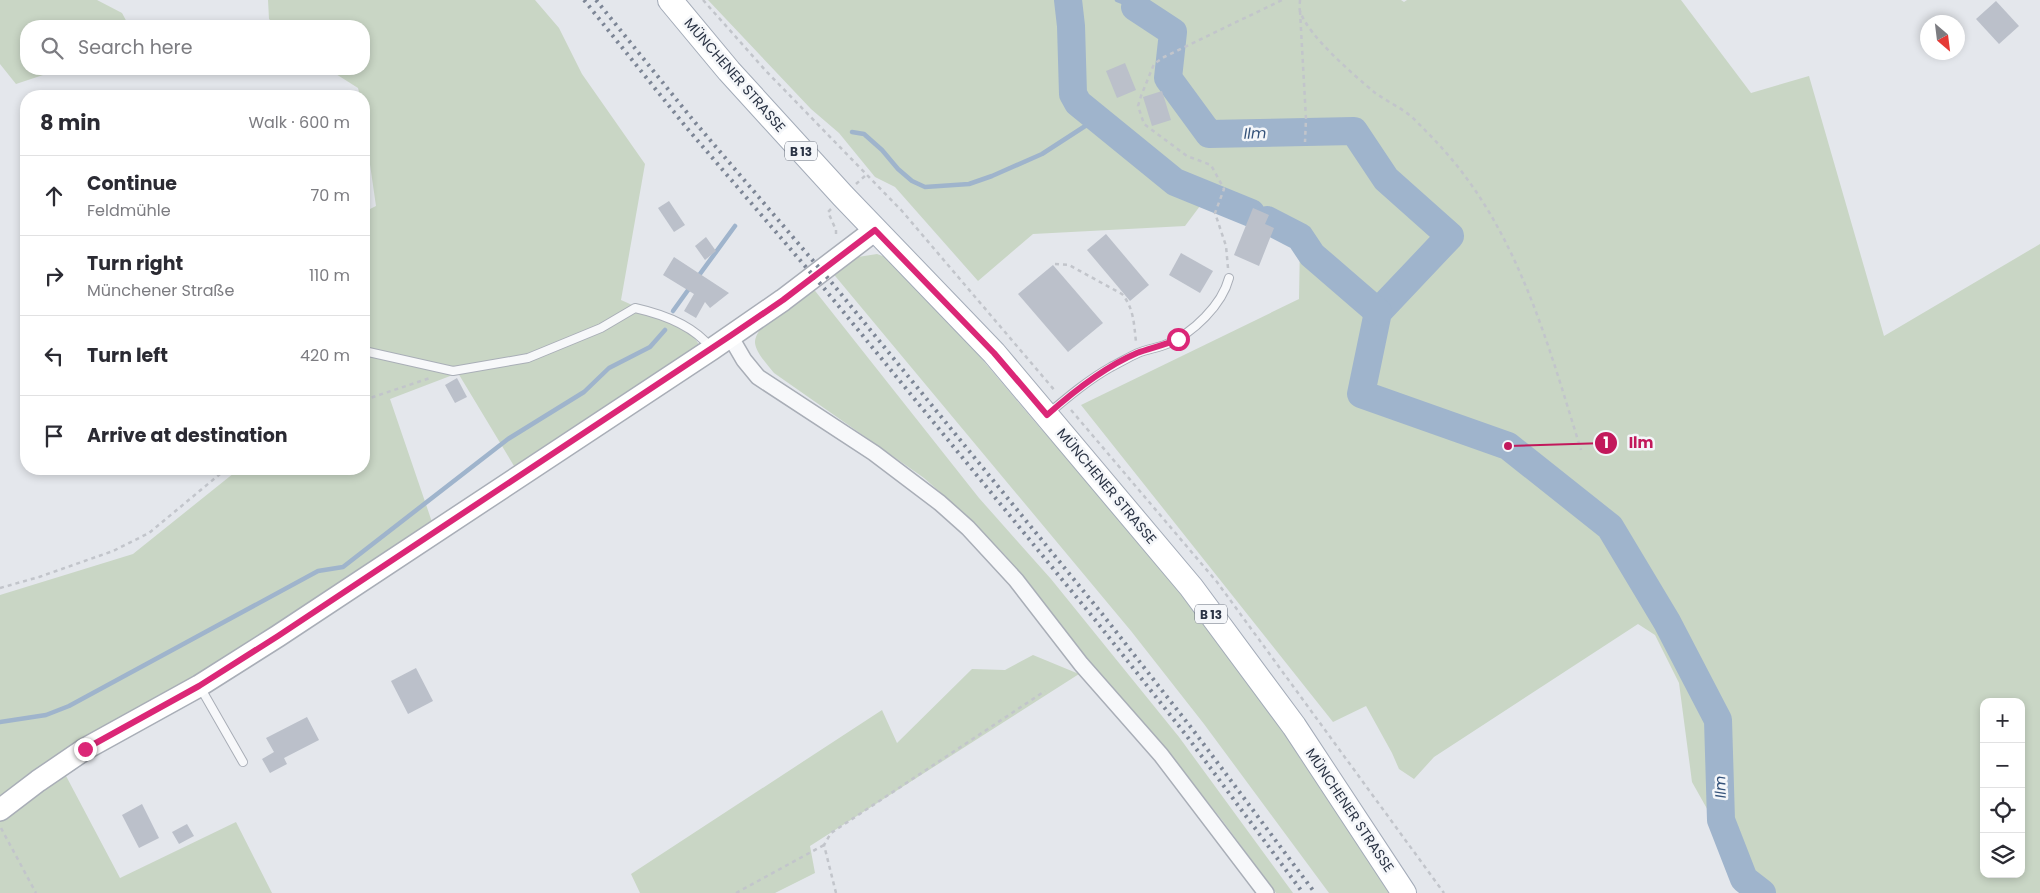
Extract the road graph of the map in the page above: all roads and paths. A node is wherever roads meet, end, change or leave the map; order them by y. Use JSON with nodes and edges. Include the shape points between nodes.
{"nodes":[{"id":1,"x":670,"y":0,"type":"edge"},
{"id":2,"x":1282,"y":0,"type":"edge"},
{"id":3,"x":1300,"y":0,"type":"edge"},
{"id":4,"x":1300,"y":11,"type":"junction"},
{"id":5,"x":1305,"y":142,"type":"dead end"},
{"id":6,"x":866,"y":175,"type":"dead end"},
{"id":7,"x":842,"y":196,"type":"junction"},
{"id":8,"x":875,"y":230,"type":"junction"},
{"id":9,"x":836,"y":240,"type":"dead end"},
{"id":10,"x":1055,"y":264,"type":"dead end"},
{"id":11,"x":1229,"y":278,"type":"joint"},
{"id":12,"x":730,"y":336,"type":"junction"},
{"id":13,"x":712,"y":349,"type":"junction"},
{"id":14,"x":370,"y":352,"type":"edge"},
{"id":15,"x":1138,"y":353,"type":"junction"},
{"id":16,"x":453,"y":371,"type":"junction"},
{"id":17,"x":370,"y":398,"type":"edge"},
{"id":18,"x":1047,"y":415,"type":"junction"},
{"id":19,"x":1581,"y":450,"type":"dead end"},
{"id":20,"x":219,"y":475,"type":"edge"},
{"id":21,"x":0,"y":588,"type":"edge"},
{"id":22,"x":199,"y":686,"type":"junction"},
{"id":23,"x":1045,"y":691,"type":"dead end"},
{"id":24,"x":243,"y":762,"type":"dead end"},
{"id":25,"x":0,"y":810,"type":"edge"},
{"id":26,"x":0,"y":827,"type":"edge"},
{"id":27,"x":824,"y":845,"type":"junction"},
{"id":28,"x":36,"y":893,"type":"edge"},
{"id":29,"x":736,"y":893,"type":"edge"},
{"id":30,"x":836,"y":893,"type":"edge"},
{"id":31,"x":1266,"y":893,"type":"edge"},
{"id":32,"x":1404,"y":893,"type":"edge"}],
"edges":[{"from":1,"to":7,"type":"main road","name":"MÜNCHENER STRASSE","number":"B 13","via":[[729,72]]},
{"from":2,"to":11,"type":"path","via":[[1154,64],[1138,106],[1144,124],[1187,156],[1211,165],[1224,189],[1215,213],[1226,246]]},
{"from":3,"to":4,"type":"path"},
{"from":4,"to":5,"type":"path"},
{"from":4,"to":19,"type":"path","via":[[1329,50],[1374,92],[1411,116],[1442,148],[1490,210],[1506,239],[1536,311]]},
{"from":6,"to":7,"type":"path"},
{"from":7,"to":8,"type":"main road","name":"MÜNCHENER STRASSE","number":"B 13"},
{"from":7,"to":9,"type":"path","via":[[828,212],[836,230]]},
{"from":8,"to":12,"type":"street"},
{"from":8,"to":18,"type":"main road","name":"MÜNCHENER STRASSE","number":"B 13","via":[[994,353]]},
{"from":10,"to":15,"type":"path","via":[[1069,265],[1122,294],[1132,312]]},
{"from":11,"to":15,"type":"lane","via":[[1216,303],[1188,331],[1167,344]]},
{"from":12,"to":13,"type":"street"},
{"from":12,"to":31,"type":"street","via":[[758,376],[911,480],[981,541],[1016,580],[1081,664],[1162,755]]},
{"from":13,"to":16,"type":"lane","via":[[696,332],[658,314],[635,308],[601,328],[528,358]]},
{"from":13,"to":22,"type":"street"},
{"from":14,"to":16,"type":"lane"},
{"from":15,"to":18,"type":"lane","via":[[1094,378]]},
{"from":16,"to":17,"type":"path"},
{"from":18,"to":32,"type":"main road","name":"MÜNCHENER STRASSE","number":"B 13","via":[[1196,595],[1294,726]]},
{"from":20,"to":21,"type":"path","via":[[149,533],[113,551]]},
{"from":22,"to":24,"type":"lane"},
{"from":22,"to":25,"type":"street","via":[[85,749]]},
{"from":23,"to":27,"type":"path","via":[[831,833]]},
{"from":26,"to":28,"type":"path"},
{"from":27,"to":29,"type":"path"},
{"from":27,"to":30,"type":"path"}]}
